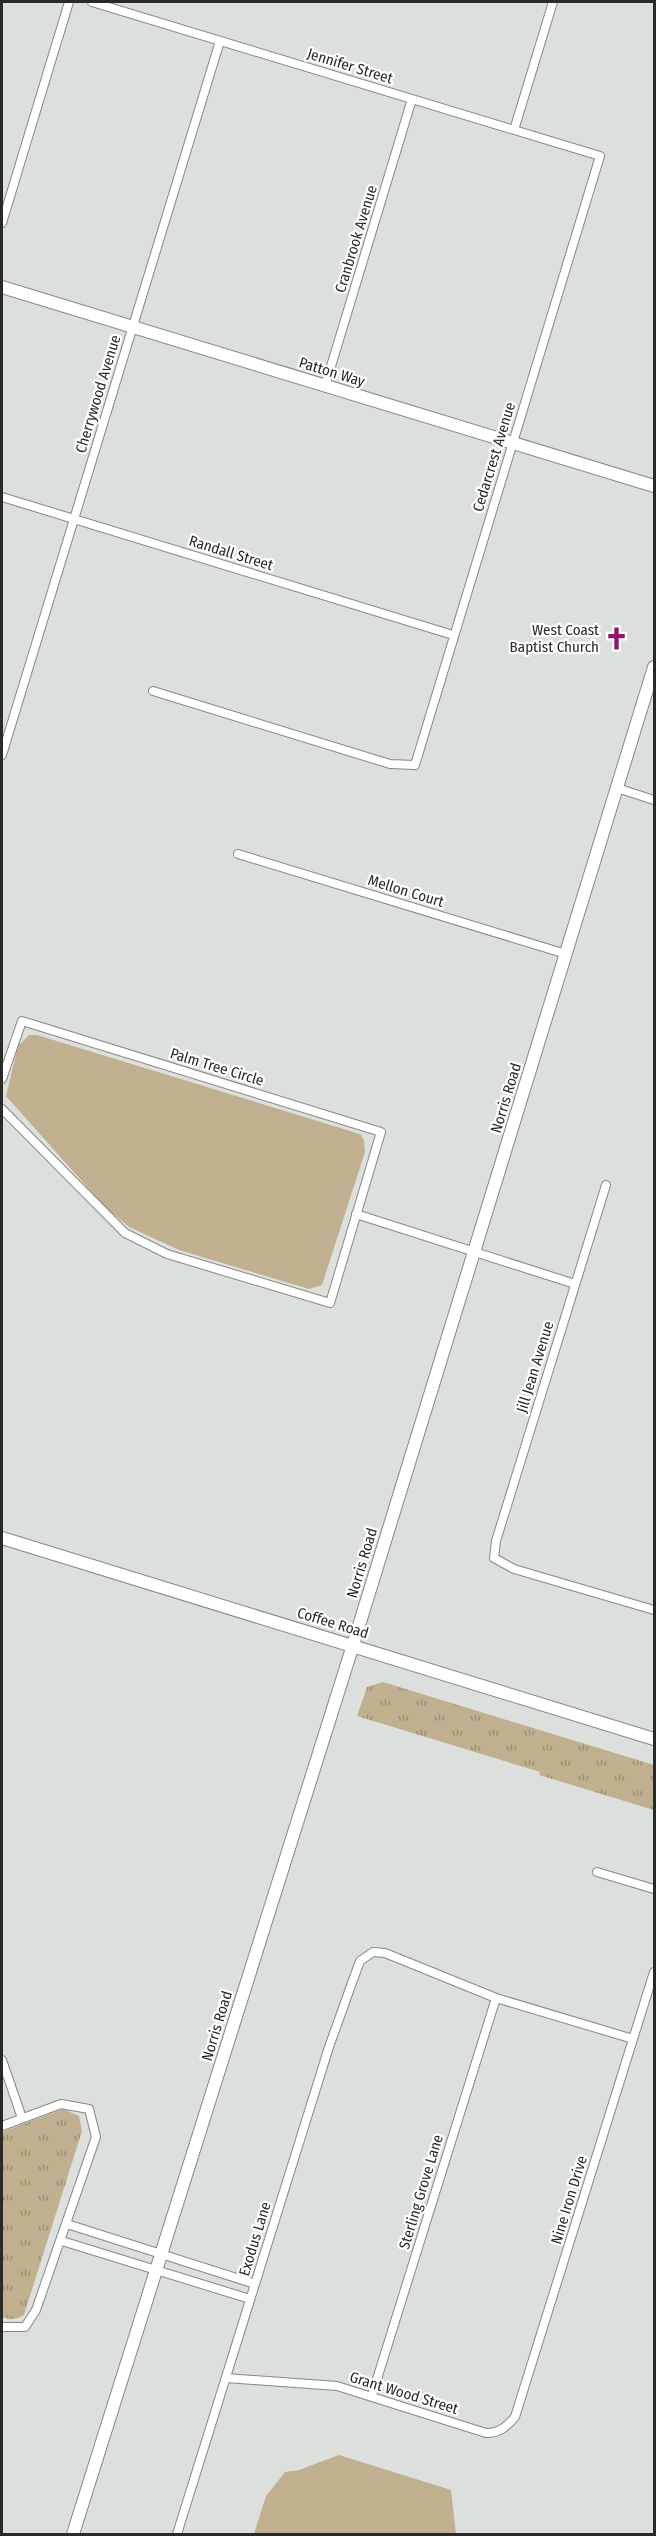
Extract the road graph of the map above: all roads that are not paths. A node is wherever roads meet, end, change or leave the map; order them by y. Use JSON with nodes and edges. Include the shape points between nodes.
{"nodes":[{"id":1,"x":69,"y":2,"type":"edge"},
{"id":2,"x":92,"y":2,"type":"edge"},
{"id":3,"x":553,"y":2,"type":"edge"},
{"id":4,"x":220,"y":41,"type":"junction"},
{"id":5,"x":412,"y":99,"type":"junction"},
{"id":6,"x":514,"y":130,"type":"junction"},
{"id":7,"x":600,"y":156,"type":"joint"},
{"id":8,"x":2,"y":223,"type":"edge"},
{"id":9,"x":2,"y":287,"type":"edge"},
{"id":10,"x":132,"y":327,"type":"junction"},
{"id":11,"x":325,"y":386,"type":"junction"},
{"id":12,"x":512,"y":443,"type":"junction"},
{"id":13,"x":654,"y":486,"type":"edge"},
{"id":14,"x":2,"y":497,"type":"edge"},
{"id":15,"x":73,"y":519,"type":"junction"},
{"id":16,"x":453,"y":635,"type":"junction"},
{"id":17,"x":654,"y":667,"type":"edge"},
{"id":18,"x":153,"y":691,"type":"dead end"},
{"id":19,"x":2,"y":754,"type":"edge"},
{"id":20,"x":617,"y":788,"type":"junction"},
{"id":21,"x":654,"y":800,"type":"edge"},
{"id":22,"x":238,"y":854,"type":"dead end"},
{"id":23,"x":566,"y":954,"type":"junction"},
{"id":24,"x":2,"y":1079,"type":"edge"},
{"id":25,"x":2,"y":1109,"type":"edge"},
{"id":26,"x":606,"y":1185,"type":"dead end"},
{"id":27,"x":356,"y":1214,"type":"junction"},
{"id":28,"x":474,"y":1253,"type":"junction"},
{"id":29,"x":575,"y":1284,"type":"junction"},
{"id":30,"x":2,"y":1538,"type":"edge"},
{"id":31,"x":654,"y":1610,"type":"edge"},
{"id":32,"x":353,"y":1645,"type":"junction"},
{"id":33,"x":654,"y":1739,"type":"edge"},
{"id":34,"x":597,"y":1872,"type":"dead end"},
{"id":35,"x":654,"y":1889,"type":"edge"},
{"id":36,"x":654,"y":1972,"type":"edge"},
{"id":37,"x":496,"y":1998,"type":"junction"},
{"id":38,"x":633,"y":2039,"type":"junction"},
{"id":39,"x":2,"y":2060,"type":"edge"},
{"id":40,"x":22,"y":2118,"type":"junction"},
{"id":41,"x":2,"y":2126,"type":"edge"},
{"id":42,"x":67,"y":2224,"type":"junction"},
{"id":43,"x":62,"y":2241,"type":"junction"},
{"id":44,"x":161,"y":2255,"type":"junction"},
{"id":45,"x":156,"y":2270,"type":"junction"},
{"id":46,"x":255,"y":2284,"type":"junction"},
{"id":47,"x":250,"y":2300,"type":"junction"},
{"id":48,"x":2,"y":2327,"type":"edge"},
{"id":49,"x":226,"y":2378,"type":"junction"},
{"id":50,"x":372,"y":2395,"type":"junction"},
{"id":51,"x":500,"y":2431,"type":"joint"},
{"id":52,"x":73,"y":2535,"type":"edge"},
{"id":53,"x":177,"y":2535,"type":"edge"}],
"edges":[{"from":1,"to":8,"type":"street"},
{"from":2,"to":4,"type":"street","name":"Jennifer Street"},
{"from":3,"to":6,"type":"street"},
{"from":4,"to":5,"type":"street","name":"Jennifer Street"},
{"from":4,"to":10,"type":"street","name":"Cherrywood Avenue"},
{"from":5,"to":6,"type":"street","name":"Jennifer Street"},
{"from":5,"to":11,"type":"street","name":"Cranbrook Avenue"},
{"from":6,"to":7,"type":"street","name":"Jennifer Street"},
{"from":7,"to":12,"type":"street","name":"Cedarcrest Avenue"},
{"from":9,"to":10,"type":"street","name":"Patton Way"},
{"from":10,"to":11,"type":"street","name":"Patton Way"},
{"from":10,"to":15,"type":"street","name":"Cherrywood Avenue"},
{"from":11,"to":12,"type":"street","name":"Patton Way"},
{"from":12,"to":13,"type":"street","name":"Patton Way"},
{"from":12,"to":16,"type":"street","name":"Cedarcrest Avenue"},
{"from":14,"to":15,"type":"street","name":"Randall Street"},
{"from":15,"to":16,"type":"street","name":"Randall Street"},
{"from":15,"to":19,"type":"street","name":"Cherrywood Avenue"},
{"from":16,"to":18,"type":"street","name":"Cedarcrest Avenue","via":[[415,765],[390,764]]},
{"from":17,"to":20,"type":"street","name":"Norris Road"},
{"from":20,"to":21,"type":"street"},
{"from":20,"to":23,"type":"street","name":"Norris Road"},
{"from":22,"to":23,"type":"street","name":"Mellon Court"},
{"from":23,"to":28,"type":"street","name":"Norris Road"},
{"from":24,"to":27,"type":"street","name":"Palm Tree Circle","via":[[22,1021],[381,1132]]},
{"from":25,"to":27,"type":"street","name":"Palm Tree Circle","via":[[125,1233],[167,1254],[330,1303]]},
{"from":26,"to":29,"type":"street","name":"Jill Jean Avenue"},
{"from":27,"to":28,"type":"street"},
{"from":28,"to":29,"type":"street"},
{"from":28,"to":32,"type":"street","name":"Norris Road"},
{"from":29,"to":31,"type":"street","name":"Jill Jean Avenue","via":[[494,1558],[514,1569]]},
{"from":30,"to":32,"type":"street","name":"Coffee Road"},
{"from":32,"to":33,"type":"street","name":"Coffee Road"},
{"from":32,"to":44,"type":"street","name":"Norris Road"},
{"from":34,"to":35,"type":"street"},
{"from":36,"to":38,"type":"street","name":"Nine Iron Drive"},
{"from":37,"to":38,"type":"street"},
{"from":37,"to":46,"type":"street","name":"Exodus Lane","via":[[385,1953],[373,1952],[360,1960]]},
{"from":37,"to":50,"type":"street","name":"Sterling Grove Lane"},
{"from":38,"to":51,"type":"street","name":"Nine Iron Drive","via":[[515,2417]]},
{"from":39,"to":40,"type":"street"},
{"from":40,"to":41,"type":"street"},
{"from":40,"to":42,"type":"street","via":[[61,2104],[89,2109],[96,2136]]},
{"from":42,"to":43,"type":"street"},
{"from":42,"to":44,"type":"street"},
{"from":43,"to":45,"type":"street"},
{"from":43,"to":48,"type":"street","via":[[36,2310],[25,2327]]},
{"from":44,"to":45,"type":"street","name":"Norris Road"},
{"from":44,"to":46,"type":"street"},
{"from":45,"to":47,"type":"street"},
{"from":45,"to":52,"type":"street","name":"Norris Road"},
{"from":46,"to":47,"type":"street","name":"Exodus Lane"},
{"from":47,"to":49,"type":"street","name":"Exodus Lane"},
{"from":49,"to":50,"type":"street","name":"Grant Wood Street","via":[[337,2386]]},
{"from":49,"to":53,"type":"street","name":"Exodus Lane"},
{"from":50,"to":51,"type":"street","name":"Grant Wood Street","via":[[486,2433]]}]}
